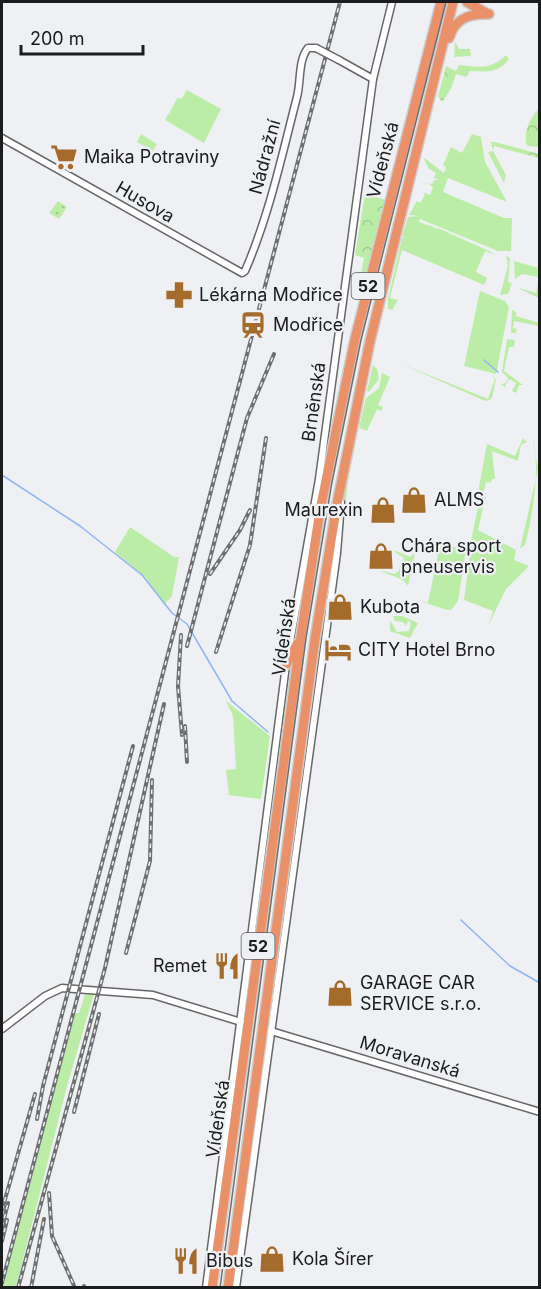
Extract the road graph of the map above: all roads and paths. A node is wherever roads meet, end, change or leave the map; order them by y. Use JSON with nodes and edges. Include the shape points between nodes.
{"nodes":[{"id":1,"x":392,"y":2,"type":"edge"},
{"id":2,"x":441,"y":2,"type":"edge"},
{"id":3,"x":453,"y":2,"type":"edge"},
{"id":4,"x":467,"y":2,"type":"edge"},
{"id":5,"x":440,"y":64,"type":"junction"},
{"id":6,"x":373,"y":79,"type":"junction"},
{"id":7,"x":2,"y":138,"type":"edge"},
{"id":8,"x":242,"y":273,"type":"joint"},
{"id":9,"x":345,"y":463,"type":"junction"},
{"id":10,"x":301,"y":636,"type":"junction"},
{"id":11,"x":286,"y":665,"type":"junction"},
{"id":12,"x":241,"y":1022,"type":"junction"},
{"id":13,"x":2,"y":1029,"type":"edge"},
{"id":14,"x":271,"y":1031,"type":"junction"},
{"id":15,"x":540,"y":1112,"type":"edge"},
{"id":16,"x":221,"y":1170,"type":"junction"},
{"id":17,"x":216,"y":1256,"type":"junction"},
{"id":18,"x":206,"y":1287,"type":"edge"},
{"id":19,"x":212,"y":1287,"type":"edge"},
{"id":20,"x":228,"y":1287,"type":"edge"},
{"id":21,"x":236,"y":1287,"type":"edge"}],
"edges":[{"from":1,"to":6,"type":"street","name":"Brněnská"},
{"from":2,"to":10,"type":"highway","name":"Vídeňská","number":"52","via":[[355,339]]},
{"from":3,"to":5,"type":"highway","name":"Vídeňská","number":"52"},
{"from":4,"to":5,"type":"highway","via":[[489,14],[472,14],[460,20],[450,33]]},
{"from":5,"to":9,"type":"highway","name":"Vídeňská","number":"52","via":[[370,341]]},
{"from":6,"to":8,"type":"street","name":"Nádražní","bridge":true,"via":[[313,47],[303,57],[298,94],[258,242]]},
{"from":6,"to":11,"type":"street","name":"Brněnská","via":[[319,479]]},
{"from":7,"to":8,"type":"street","name":"Husova"},
{"from":9,"to":14,"type":"street","name":"Vídeňská","via":[[337,553]]},
{"from":9,"to":20,"type":"highway","name":"Vídeňská","number":"52","via":[[315,639]]},
{"from":10,"to":11,"type":"highway"},
{"from":10,"to":17,"type":"highway","name":"Vídeňská","number":"52"},
{"from":11,"to":12,"type":"street","name":"Vídeňská"},
{"from":12,"to":13,"type":"street","via":[[153,995],[62,988]]},
{"from":12,"to":16,"type":"street","name":"Vídeňská"},
{"from":14,"to":15,"type":"street","name":"Moravanská"},
{"from":14,"to":21,"type":"street","name":"Vídeňská"},
{"from":16,"to":17,"type":"highway"},
{"from":16,"to":18,"type":"street","name":"Vídeňská"},
{"from":17,"to":19,"type":"highway","name":"Vídeňská","number":"52"}]}
